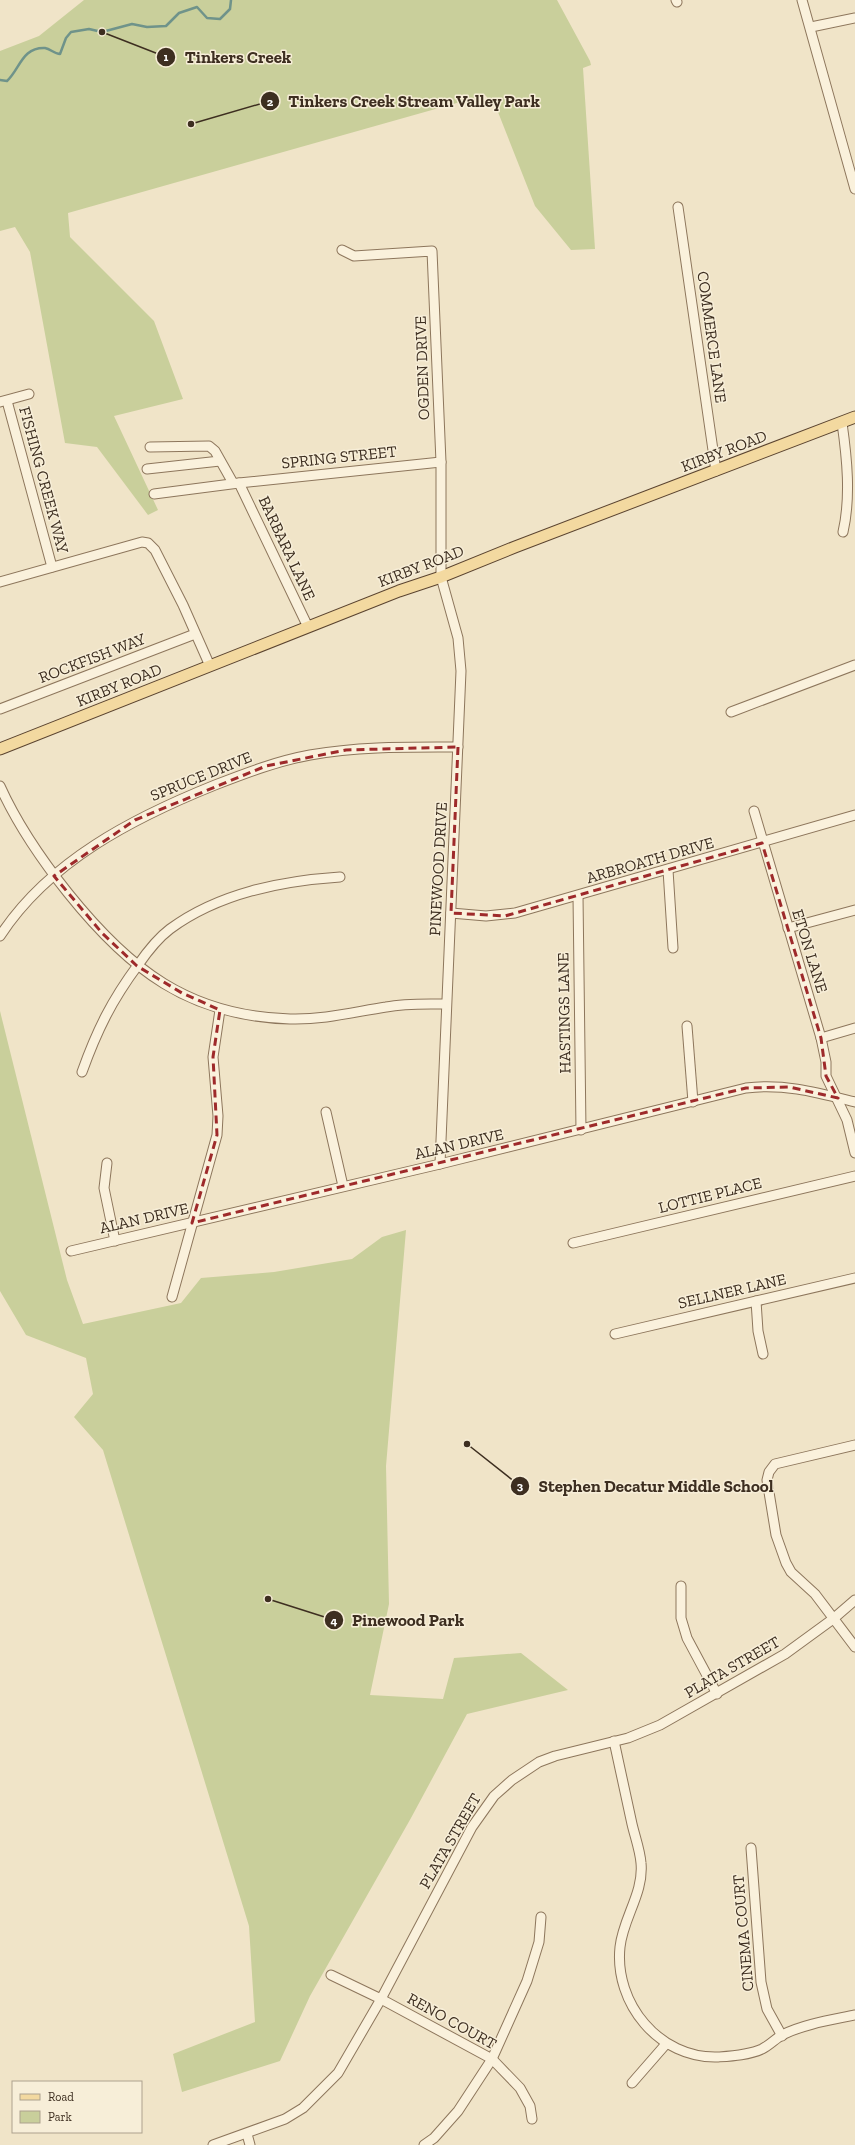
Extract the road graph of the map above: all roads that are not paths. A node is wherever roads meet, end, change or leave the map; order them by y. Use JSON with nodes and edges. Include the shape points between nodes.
{"nodes":[{"id":1,"x":802,"y":0,"type":"edge"},
{"id":2,"x":855,"y":18,"type":"edge"},
{"id":3,"x":810,"y":28,"type":"junction"},
{"id":4,"x":855,"y":189,"type":"edge"},
{"id":5,"x":678,"y":208,"type":"dead end"},
{"id":6,"x":342,"y":250,"type":"dead end"},
{"id":7,"x":29,"y":394,"type":"dead end"},
{"id":8,"x":3,"y":401,"type":"edge"},
{"id":9,"x":855,"y":418,"type":"edge"},
{"id":10,"x":842,"y":423,"type":"junction"},
{"id":11,"x":150,"y":447,"type":"dead end"},
{"id":12,"x":220,"y":461,"type":"junction"},
{"id":13,"x":441,"y":462,"type":"junction"},
{"id":14,"x":147,"y":468,"type":"dead end"},
{"id":15,"x":716,"y":471,"type":"junction"},
{"id":16,"x":236,"y":483,"type":"junction"},
{"id":17,"x":154,"y":494,"type":"dead end"},
{"id":18,"x":843,"y":532,"type":"dead end"},
{"id":19,"x":52,"y":567,"type":"junction"},
{"id":20,"x":441,"y":577,"type":"junction"},
{"id":21,"x":0,"y":582,"type":"edge"},
{"id":22,"x":308,"y":627,"type":"junction"},
{"id":23,"x":195,"y":634,"type":"junction"},
{"id":24,"x":855,"y":665,"type":"edge"},
{"id":25,"x":210,"y":666,"type":"junction"},
{"id":26,"x":0,"y":710,"type":"edge"},
{"id":27,"x":731,"y":712,"type":"dead end"},
{"id":28,"x":458,"y":747,"type":"junction"},
{"id":29,"x":0,"y":749,"type":"edge"},
{"id":30,"x":0,"y":786,"type":"edge"},
{"id":31,"x":754,"y":811,"type":"dead end"},
{"id":32,"x":855,"y":815,"type":"edge"},
{"id":33,"x":762,"y":842,"type":"junction"},
{"id":34,"x":668,"y":870,"type":"junction"},
{"id":35,"x":54,"y":876,"type":"junction"},
{"id":36,"x":340,"y":877,"type":"dead end"},
{"id":37,"x":578,"y":896,"type":"junction"},
{"id":38,"x":855,"y":910,"type":"edge"},
{"id":39,"x":451,"y":912,"type":"junction"},
{"id":40,"x":788,"y":928,"type":"junction"},
{"id":41,"x":0,"y":936,"type":"edge"},
{"id":42,"x":673,"y":948,"type":"dead end"},
{"id":43,"x":137,"y":966,"type":"junction"},
{"id":44,"x":446,"y":1004,"type":"junction"},
{"id":45,"x":220,"y":1010,"type":"junction"},
{"id":46,"x":687,"y":1026,"type":"dead end"},
{"id":47,"x":855,"y":1028,"type":"edge"},
{"id":48,"x":821,"y":1038,"type":"junction"},
{"id":49,"x":82,"y":1072,"type":"dead end"},
{"id":50,"x":838,"y":1098,"type":"junction"},
{"id":51,"x":693,"y":1102,"type":"junction"},
{"id":52,"x":855,"y":1102,"type":"edge"},
{"id":53,"x":326,"y":1112,"type":"dead end"},
{"id":54,"x":581,"y":1130,"type":"junction"},
{"id":55,"x":855,"y":1153,"type":"edge"},
{"id":56,"x":107,"y":1162,"type":"dead end"},
{"id":57,"x":440,"y":1164,"type":"junction"},
{"id":58,"x":855,"y":1176,"type":"edge"},
{"id":59,"x":343,"y":1186,"type":"junction"},
{"id":60,"x":192,"y":1223,"type":"junction"},
{"id":61,"x":116,"y":1241,"type":"junction"},
{"id":62,"x":573,"y":1243,"type":"dead end"},
{"id":63,"x":70,"y":1251,"type":"dead end"},
{"id":64,"x":855,"y":1278,"type":"edge"},
{"id":65,"x":172,"y":1297,"type":"dead end"},
{"id":66,"x":756,"y":1301,"type":"junction"},
{"id":67,"x":615,"y":1334,"type":"dead end"},
{"id":68,"x":763,"y":1354,"type":"dead end"},
{"id":69,"x":855,"y":1445,"type":"edge"},
{"id":70,"x":681,"y":1586,"type":"dead end"},
{"id":71,"x":855,"y":1600,"type":"edge"},
{"id":72,"x":833,"y":1619,"type":"junction"},
{"id":73,"x":855,"y":1647,"type":"edge"},
{"id":74,"x":717,"y":1694,"type":"junction"},
{"id":75,"x":614,"y":1741,"type":"junction"},
{"id":76,"x":751,"y":1848,"type":"dead end"},
{"id":77,"x":541,"y":1917,"type":"dead end"},
{"id":78,"x":331,"y":1975,"type":"dead end"},
{"id":79,"x":381,"y":1999,"type":"junction"},
{"id":80,"x":855,"y":2015,"type":"edge"},
{"id":81,"x":782,"y":2036,"type":"junction"},
{"id":82,"x":666,"y":2044,"type":"junction"},
{"id":83,"x":492,"y":2059,"type":"junction"},
{"id":84,"x":632,"y":2083,"type":"dead end"},
{"id":85,"x":532,"y":2119,"type":"dead end"},
{"id":86,"x":247,"y":2134,"type":"junction"},
{"id":87,"x":213,"y":2145,"type":"edge"},
{"id":88,"x":250,"y":2145,"type":"edge"},
{"id":89,"x":424,"y":2145,"type":"edge"}],
"edges":[{"from":1,"to":3,"type":"street"},
{"from":2,"to":3,"type":"street"},
{"from":3,"to":4,"type":"street"},
{"from":5,"to":15,"type":"street","name":"COMMERCE LANE"},
{"from":6,"to":13,"type":"street","name":"OGDEN DRIVE","via":[[354,256],[432,251]]},
{"from":7,"to":8,"type":"street"},
{"from":8,"to":19,"type":"street","name":"FISHING CREEK WAY"},
{"from":9,"to":10,"type":"main road","name":"KIRBY ROAD"},
{"from":10,"to":15,"type":"main road","name":"KIRBY ROAD"},
{"from":10,"to":18,"type":"street","via":[[847,496]]},
{"from":11,"to":12,"type":"street","name":"BARBARA LANE","via":[[209,446],[213,448]]},
{"from":12,"to":14,"type":"street"},
{"from":12,"to":16,"type":"street","name":"BARBARA LANE"},
{"from":13,"to":16,"type":"street","name":"SPRING STREET"},
{"from":13,"to":20,"type":"street","name":"OGDEN DRIVE"},
{"from":15,"to":20,"type":"main road","name":"KIRBY ROAD"},
{"from":16,"to":17,"type":"street","name":"SPRING STREET"},
{"from":16,"to":22,"type":"street","name":"BARBARA LANE"},
{"from":19,"to":21,"type":"street"},
{"from":19,"to":23,"type":"street","via":[[142,542],[148,543],[155,550]]},
{"from":20,"to":22,"type":"main road","name":"KIRBY ROAD"},
{"from":20,"to":28,"type":"street","name":"PINEWOOD DRIVE","via":[[452,614],[460,657]]},
{"from":22,"to":25,"type":"main road","name":"KIRBY ROAD"},
{"from":23,"to":25,"type":"street"},
{"from":23,"to":26,"type":"street","name":"ROCKFISH WAY"},
{"from":24,"to":27,"type":"street"},
{"from":25,"to":29,"type":"main road","name":"KIRBY ROAD"},
{"from":28,"to":35,"type":"street","name":"SPRUCE DRIVE","via":[[346,750],[266,766],[173,802],[135,820]]},
{"from":28,"to":39,"type":"street","name":"PINEWOOD DRIVE"},
{"from":30,"to":35,"type":"street","via":[[24,835]]},
{"from":31,"to":33,"type":"street","name":"ETON LANE"},
{"from":32,"to":33,"type":"street","name":"ARBROATH DRIVE"},
{"from":33,"to":34,"type":"street","name":"ARBROATH DRIVE"},
{"from":33,"to":40,"type":"street","name":"ETON LANE"},
{"from":34,"to":37,"type":"street","name":"ARBROATH DRIVE"},
{"from":34,"to":42,"type":"street"},
{"from":35,"to":41,"type":"street","name":"SPRUCE DRIVE","via":[[25,903]]},
{"from":35,"to":43,"type":"street","via":[[102,933]]},
{"from":36,"to":43,"type":"street","via":[[260,889],[206,907],[169,929]]},
{"from":37,"to":39,"type":"street","name":"ARBROATH DRIVE","via":[[505,916]]},
{"from":37,"to":54,"type":"street","name":"HASTINGS LANE"},
{"from":38,"to":40,"type":"street"},
{"from":39,"to":44,"type":"street","name":"PINEWOOD DRIVE"},
{"from":40,"to":48,"type":"street","name":"ETON LANE"},
{"from":43,"to":45,"type":"street","via":[[182,993]]},
{"from":43,"to":49,"type":"street","via":[[104,1017]]},
{"from":44,"to":45,"type":"street","via":[[393,1006],[308,1019],[265,1017]]},
{"from":44,"to":57,"type":"street","name":"PINEWOOD DRIVE"},
{"from":45,"to":60,"type":"street","via":[[213,1057],[218,1129]]},
{"from":46,"to":51,"type":"street"},
{"from":47,"to":48,"type":"street"},
{"from":48,"to":50,"type":"street","name":"ETON LANE","via":[[826,1076]]},
{"from":50,"to":51,"type":"street","name":"ALAN DRIVE","via":[[805,1090],[765,1086],[746,1088]]},
{"from":50,"to":52,"type":"street","name":"ALAN DRIVE"},
{"from":50,"to":55,"type":"street","name":"ETON LANE","via":[[847,1120]]},
{"from":51,"to":54,"type":"street","name":"ALAN DRIVE"},
{"from":53,"to":59,"type":"street"},
{"from":54,"to":57,"type":"street","name":"ALAN DRIVE"},
{"from":56,"to":61,"type":"street","via":[[104,1188]]},
{"from":57,"to":59,"type":"street","name":"ALAN DRIVE"},
{"from":58,"to":62,"type":"street","name":"LOTTIE PLACE"},
{"from":59,"to":60,"type":"street","name":"ALAN DRIVE"},
{"from":60,"to":61,"type":"street","name":"ALAN DRIVE"},
{"from":60,"to":65,"type":"street"},
{"from":61,"to":63,"type":"street","name":"ALAN DRIVE"},
{"from":64,"to":66,"type":"street","name":"SELLNER LANE"},
{"from":66,"to":67,"type":"street","name":"SELLNER LANE"},
{"from":66,"to":68,"type":"street"},
{"from":69,"to":72,"type":"street","via":[[775,1464],[769,1472],[768,1494],[778,1545],[788,1567],[815,1594]]},
{"from":70,"to":74,"type":"street","via":[[681,1618],[687,1638]]},
{"from":71,"to":72,"type":"street","name":"PLATA STREET"},
{"from":72,"to":73,"type":"street"},
{"from":72,"to":74,"type":"street","name":"PLATA STREET","via":[[785,1654]]},
{"from":74,"to":75,"type":"street","name":"PLATA STREET","via":[[660,1725]]},
{"from":75,"to":79,"type":"street","name":"PLATA STREET","via":[[539,1762],[522,1772],[494,1796],[472,1827]]},
{"from":75,"to":82,"type":"street","via":[[641,1863],[640,1884],[623,1928],[620,1947],[621,1978],[625,1994],[637,2015]]},
{"from":76,"to":81,"type":"street","name":"CINEMA COURT","via":[[761,1982],[767,2009]]},
{"from":77,"to":83,"type":"street","via":[[539,1942],[527,1981]]},
{"from":78,"to":79,"type":"street","name":"RENO COURT"},
{"from":79,"to":83,"type":"street","name":"RENO COURT"},
{"from":79,"to":86,"type":"street","name":"PLATA STREET","via":[[348,2058],[320,2093],[285,2119]]},
{"from":80,"to":81,"type":"street","via":[[808,2026]]},
{"from":81,"to":82,"type":"street","via":[[761,2050],[716,2057],[692,2054]]},
{"from":82,"to":84,"type":"street"},
{"from":83,"to":85,"type":"street","name":"RENO COURT","via":[[520,2088],[530,2106]]},
{"from":83,"to":89,"type":"street","via":[[458,2111],[434,2138]]},
{"from":86,"to":87,"type":"street","name":"PLATA STREET"},
{"from":86,"to":88,"type":"street"}]}
